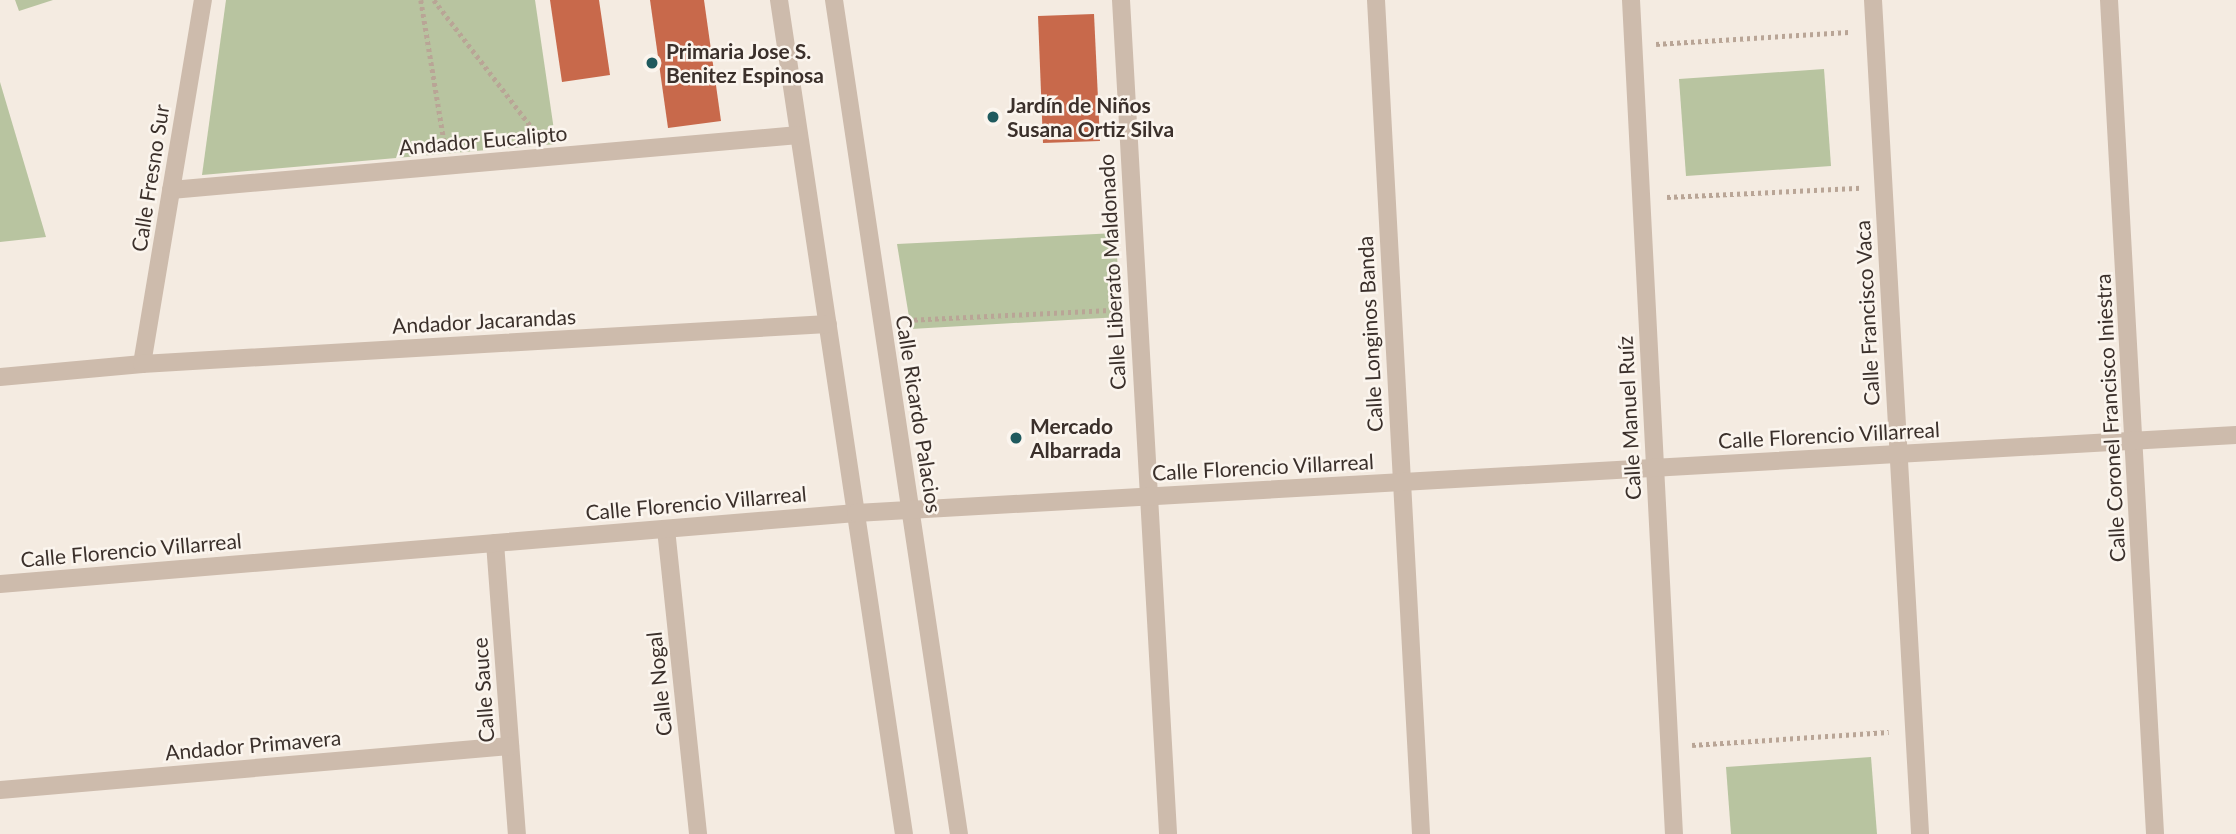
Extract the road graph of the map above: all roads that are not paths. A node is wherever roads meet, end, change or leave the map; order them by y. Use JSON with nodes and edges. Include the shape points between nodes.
{"nodes":[{"id":1,"x":202,"y":0,"type":"edge"},
{"id":2,"x":779,"y":0,"type":"edge"},
{"id":3,"x":834,"y":0,"type":"edge"},
{"id":4,"x":1121,"y":0,"type":"edge"},
{"id":5,"x":1376,"y":0,"type":"edge"},
{"id":6,"x":1631,"y":0,"type":"edge"},
{"id":7,"x":1872,"y":0,"type":"edge"},
{"id":8,"x":2109,"y":0,"type":"edge"},
{"id":9,"x":799,"y":135,"type":"junction"},
{"id":10,"x":171,"y":190,"type":"junction"},
{"id":11,"x":828,"y":324,"type":"junction"},
{"id":12,"x":142,"y":364,"type":"junction"},
{"id":13,"x":0,"y":377,"type":"edge"},
{"id":14,"x":2236,"y":435,"type":"edge"},
{"id":15,"x":2134,"y":441,"type":"junction"},
{"id":16,"x":1898,"y":454,"type":"junction"},
{"id":17,"x":1655,"y":468,"type":"junction"},
{"id":18,"x":1400,"y":482,"type":"junction"},
{"id":19,"x":1147,"y":496,"type":"junction"},
{"id":20,"x":911,"y":510,"type":"junction"},
{"id":21,"x":856,"y":513,"type":"junction"},
{"id":22,"x":666,"y":529,"type":"junction"},
{"id":23,"x":495,"y":543,"type":"junction"},
{"id":24,"x":0,"y":584,"type":"edge"},
{"id":25,"x":510,"y":746,"type":"junction"},
{"id":26,"x":0,"y":790,"type":"edge"},
{"id":27,"x":517,"y":834,"type":"edge"},
{"id":28,"x":698,"y":834,"type":"edge"},
{"id":29,"x":904,"y":834,"type":"edge"},
{"id":30,"x":959,"y":834,"type":"edge"},
{"id":31,"x":1168,"y":834,"type":"edge"},
{"id":32,"x":1421,"y":834,"type":"edge"},
{"id":33,"x":1674,"y":834,"type":"edge"},
{"id":34,"x":1920,"y":834,"type":"edge"},
{"id":35,"x":2155,"y":834,"type":"edge"}],
"edges":[{"from":1,"to":10,"type":"street","name":"Calle Fresno Sur"},
{"from":2,"to":9,"type":"street"},
{"from":3,"to":20,"type":"street","name":"Calle Ricardo Palacios"},
{"from":4,"to":19,"type":"street","name":"Calle Liberato Maldonado"},
{"from":5,"to":18,"type":"street","name":"Calle Longinos Banda"},
{"from":6,"to":17,"type":"street","name":"Calle Manuel Ruíz"},
{"from":7,"to":16,"type":"street","name":"Calle Francisco Vaca"},
{"from":8,"to":15,"type":"street","name":"Calle Coronel Francisco Iniestra"},
{"from":9,"to":10,"type":"street","name":"Andador Eucalipto"},
{"from":9,"to":11,"type":"street"},
{"from":10,"to":12,"type":"street","name":"Calle Fresno Sur"},
{"from":11,"to":12,"type":"street","name":"Andador Jacarandas"},
{"from":11,"to":21,"type":"street"},
{"from":12,"to":13,"type":"street","name":"Andador Jacarandas"},
{"from":14,"to":15,"type":"street","name":"Calle Florencio Villarreal"},
{"from":15,"to":16,"type":"street","name":"Calle Florencio Villarreal"},
{"from":15,"to":35,"type":"street","name":"Calle Coronel Francisco Iniestra"},
{"from":16,"to":17,"type":"street","name":"Calle Florencio Villarreal"},
{"from":16,"to":34,"type":"street","name":"Calle Francisco Vaca"},
{"from":17,"to":18,"type":"street","name":"Calle Florencio Villarreal"},
{"from":17,"to":33,"type":"street","name":"Calle Manuel Ruíz"},
{"from":18,"to":19,"type":"street","name":"Calle Florencio Villarreal"},
{"from":18,"to":32,"type":"street","name":"Calle Longinos Banda"},
{"from":19,"to":20,"type":"street","name":"Calle Florencio Villarreal"},
{"from":19,"to":31,"type":"street","name":"Calle Liberato Maldonado"},
{"from":20,"to":21,"type":"street","name":"Calle Florencio Villarreal"},
{"from":20,"to":30,"type":"street","name":"Calle Ricardo Palacios"},
{"from":21,"to":22,"type":"street","name":"Calle Florencio Villarreal"},
{"from":21,"to":29,"type":"street"},
{"from":22,"to":23,"type":"street","name":"Calle Florencio Villarreal"},
{"from":22,"to":28,"type":"street","name":"Calle Nogal"},
{"from":23,"to":24,"type":"street","name":"Calle Florencio Villarreal"},
{"from":23,"to":25,"type":"street","name":"Calle Sauce"},
{"from":25,"to":26,"type":"street","name":"Andador Primavera"},
{"from":25,"to":27,"type":"street","name":"Calle Sauce"}]}
